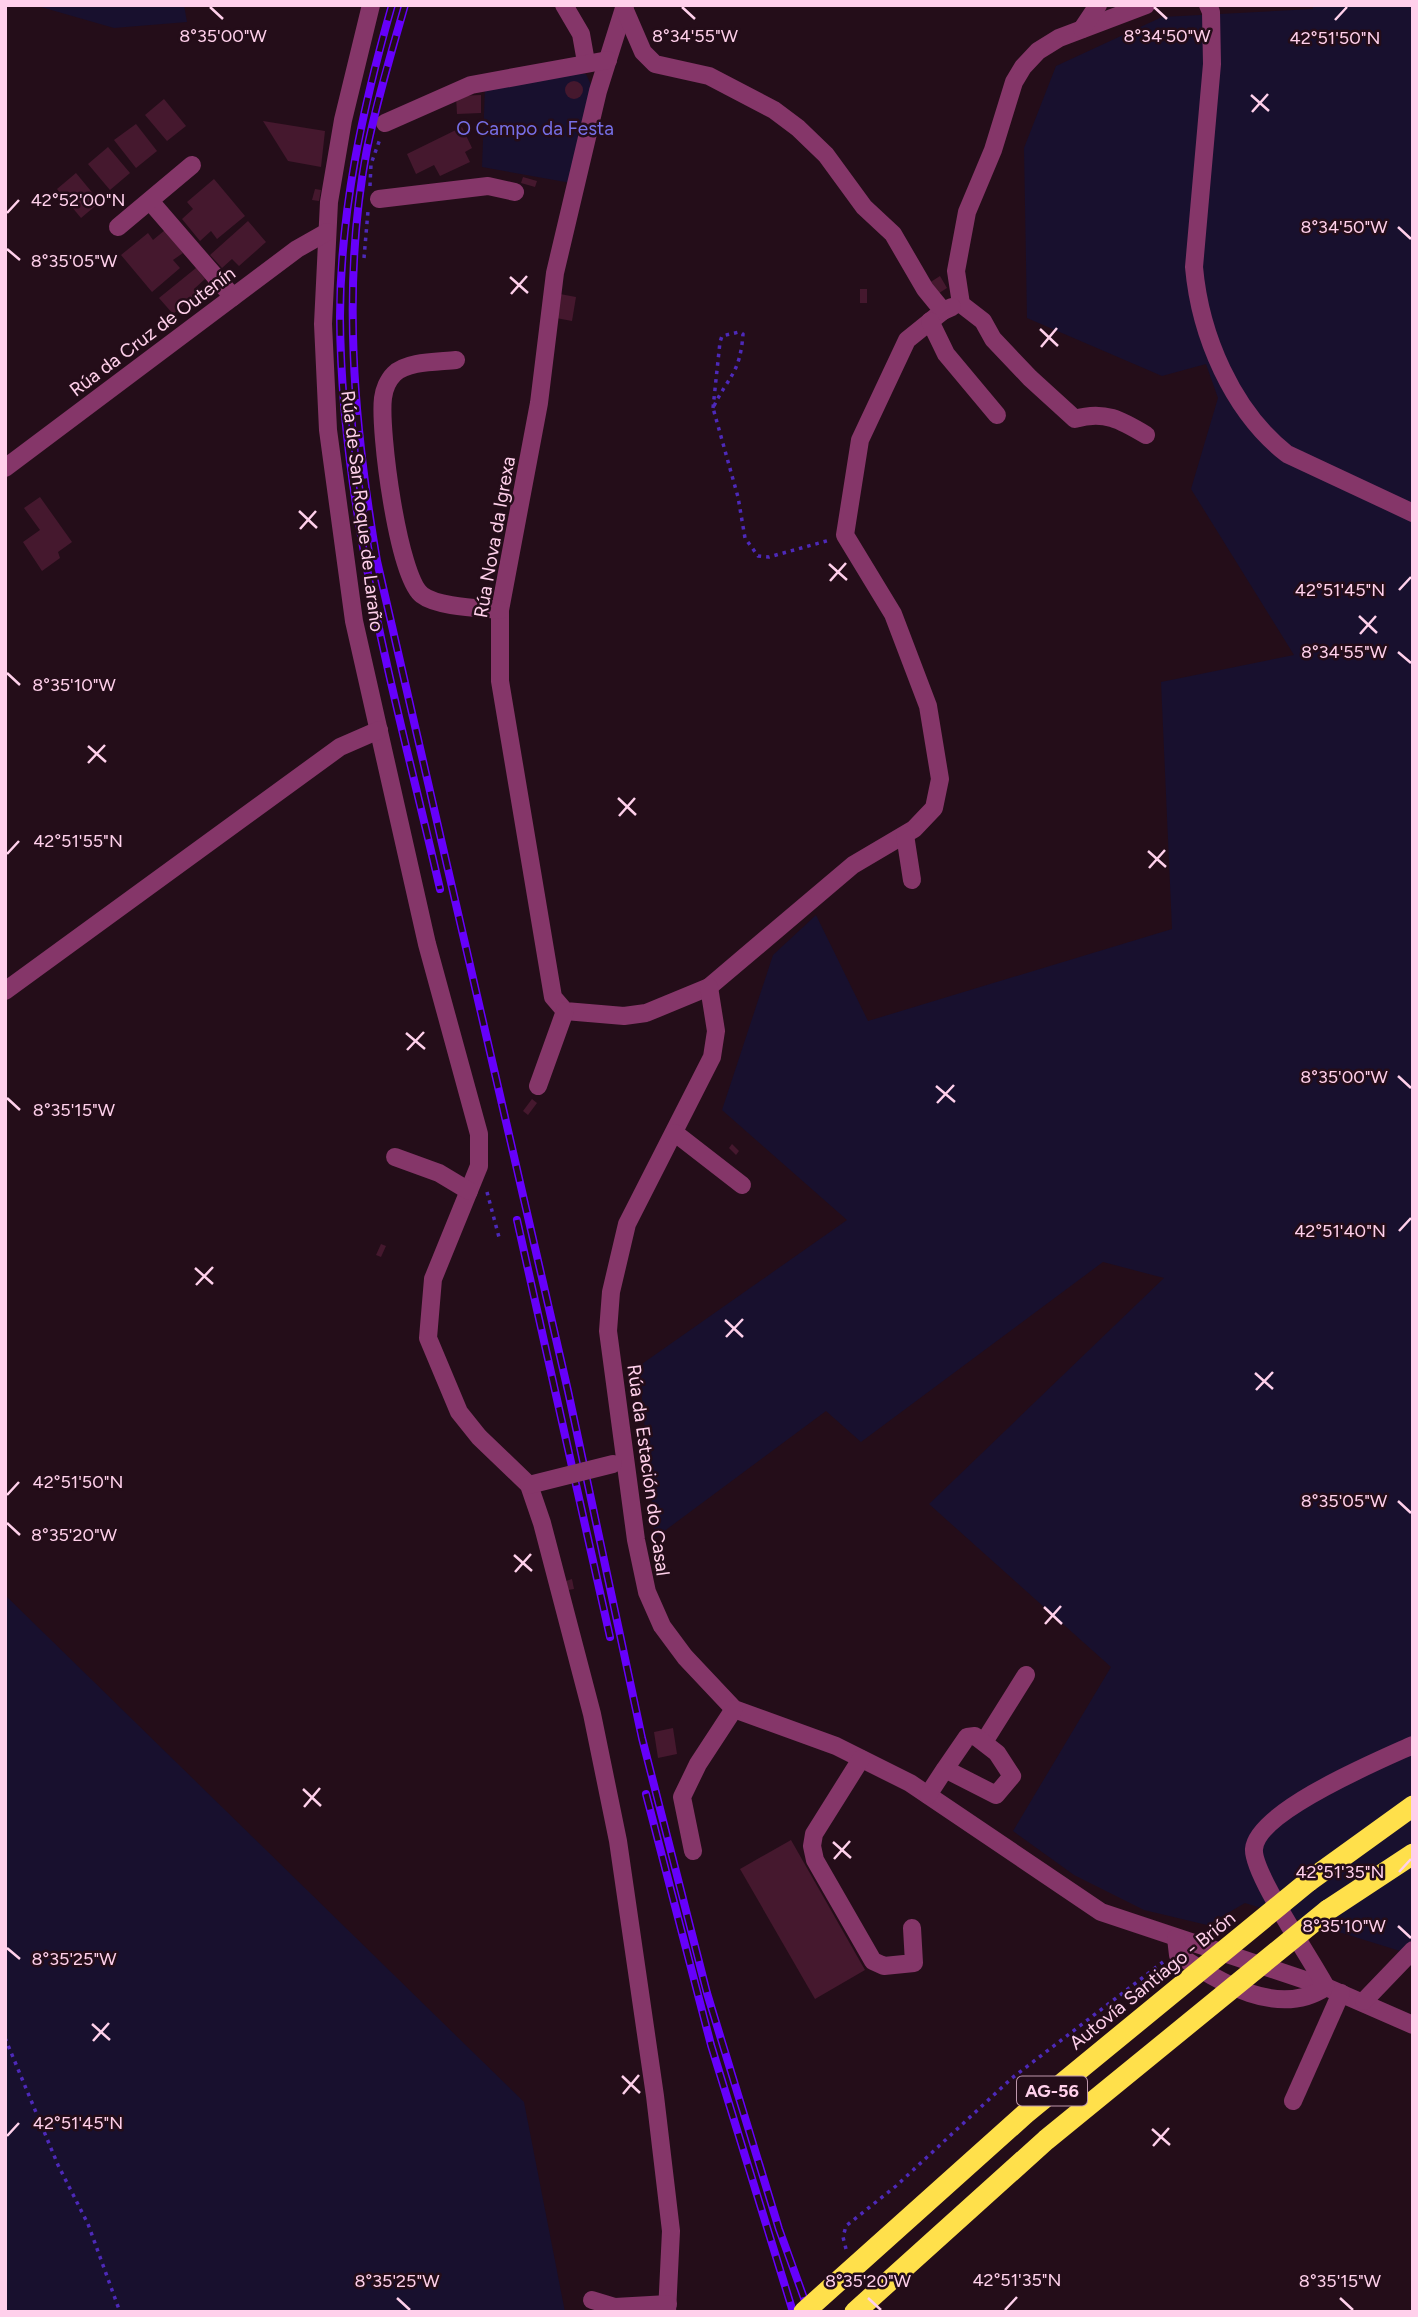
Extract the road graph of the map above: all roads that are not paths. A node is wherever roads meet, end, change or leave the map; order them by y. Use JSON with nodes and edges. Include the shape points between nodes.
{"nodes":[{"id":1,"x":372,"y":5,"type":"edge"},
{"id":2,"x":564,"y":5,"type":"edge"},
{"id":3,"x":1098,"y":5,"type":"edge"},
{"id":4,"x":1146,"y":5,"type":"edge"},
{"id":5,"x":1208,"y":5,"type":"edge"},
{"id":6,"x":624,"y":7,"type":"edge"},
{"id":7,"x":1082,"y":29,"type":"junction"},
{"id":8,"x":608,"y":60,"type":"junction"},
{"id":9,"x":586,"y":62,"type":"junction"},
{"id":10,"x":385,"y":123,"type":"road end"},
{"id":11,"x":192,"y":165,"type":"dead end"},
{"id":12,"x":515,"y":192,"type":"dead end"},
{"id":13,"x":373,"y":195,"type":"road end"},
{"id":14,"x":150,"y":201,"type":"junction"},
{"id":15,"x":118,"y":227,"type":"dead end"},
{"id":16,"x":327,"y":232,"type":"junction"},
{"id":17,"x":233,"y":297,"type":"junction"},
{"id":18,"x":961,"y":304,"type":"junction"},
{"id":19,"x":936,"y":316,"type":"junction"},
{"id":20,"x":456,"y":360,"type":"dead end"},
{"id":21,"x":997,"y":415,"type":"dead end"},
{"id":22,"x":1146,"y":435,"type":"dead end"},
{"id":23,"x":5,"y":468,"type":"edge"},
{"id":24,"x":1413,"y":513,"type":"edge"},
{"id":25,"x":500,"y":610,"type":"junction"},
{"id":26,"x":379,"y":730,"type":"junction"},
{"id":27,"x":905,"y":835,"type":"junction"},
{"id":28,"x":912,"y":880,"type":"dead end"},
{"id":29,"x":709,"y":987,"type":"junction"},
{"id":30,"x":5,"y":991,"type":"edge"},
{"id":31,"x":565,"y":1012,"type":"junction"},
{"id":32,"x":538,"y":1086,"type":"dead end"},
{"id":33,"x":675,"y":1133,"type":"junction"},
{"id":34,"x":395,"y":1157,"type":"dead end"},
{"id":35,"x":741,"y":1185,"type":"dead end"},
{"id":36,"x":469,"y":1191,"type":"junction"},
{"id":37,"x":620,"y":1462,"type":"junction"},
{"id":38,"x":529,"y":1485,"type":"junction"},
{"id":39,"x":1026,"y":1675,"type":"dead end"},
{"id":40,"x":734,"y":1709,"type":"junction"},
{"id":41,"x":984,"y":1742,"type":"junction"},
{"id":42,"x":1413,"y":1745,"type":"edge"},
{"id":43,"x":861,"y":1759,"type":"junction"},
{"id":44,"x":945,"y":1769,"type":"junction"},
{"id":45,"x":928,"y":1795,"type":"junction"},
{"id":46,"x":1413,"y":1806,"type":"edge"},
{"id":47,"x":694,"y":1851,"type":"dead end"},
{"id":48,"x":1413,"y":1854,"type":"edge"},
{"id":49,"x":912,"y":1928,"type":"dead end"},
{"id":50,"x":1175,"y":1942,"type":"junction"},
{"id":51,"x":1413,"y":1950,"type":"edge"},
{"id":52,"x":1333,"y":1990,"type":"junction"},
{"id":53,"x":1364,"y":2001,"type":"junction"},
{"id":54,"x":1413,"y":2025,"type":"edge"},
{"id":55,"x":1293,"y":2101,"type":"dead end"},
{"id":56,"x":592,"y":2300,"type":"dead end"},
{"id":57,"x":657,"y":2306,"type":"edge"},
{"id":58,"x":804,"y":2312,"type":"edge"},
{"id":59,"x":855,"y":2312,"type":"edge"}],
"edges":[{"from":1,"to":16,"type":"street","name":"Rúa de San Roque de Laraño","via":[[343,120]]},
{"from":2,"to":9,"type":"street","via":[[581,34]]},
{"from":3,"to":7,"type":"street"},
{"from":4,"to":7,"type":"street"},
{"from":5,"to":24,"type":"street","via":[[1212,64],[1194,267],[1197,296],[1212,344],[1246,413],[1270,442]]},
{"from":6,"to":8,"type":"street","name":"Rúa Nova da Igrexa"},
{"from":6,"to":19,"type":"street","via":[[643,52],[655,64],[709,76],[798,128],[864,207],[893,233]]},
{"from":7,"to":18,"type":"street","via":[[1038,51],[1014,82],[967,212],[956,271]]},
{"from":8,"to":9,"type":"street"},
{"from":8,"to":25,"type":"street","name":"Rúa Nova da Igrexa","via":[[555,273],[539,403]]},
{"from":9,"to":10,"type":"street","via":[[471,85]]},
{"from":11,"to":14,"type":"street"},
{"from":12,"to":13,"type":"street","via":[[488,186]]},
{"from":14,"to":15,"type":"street"},
{"from":14,"to":17,"type":"street"},
{"from":16,"to":17,"type":"street","name":"Rúa da Cruz de Outenín"},
{"from":16,"to":26,"type":"street","name":"Rúa de San Roque de Laraño","via":[[323,324],[328,430],[354,621]]},
{"from":17,"to":23,"type":"street","name":"Rúa da Cruz de Outenín"},
{"from":18,"to":19,"type":"street"},
{"from":18,"to":22,"type":"street","via":[[983,321],[993,339],[1075,419],[1094,414],[1118,418]]},
{"from":19,"to":21,"type":"street","via":[[946,354]]},
{"from":19,"to":27,"type":"street","via":[[907,340],[860,440],[845,535],[893,614],[928,706],[940,779],[937,800],[929,815]]},
{"from":20,"to":25,"type":"street","via":[[402,369],[384,392],[385,441],[403,560],[414,586],[430,599]]},
{"from":25,"to":31,"type":"street","name":"Rúa Nova da Igrexa","via":[[500,681],[553,997]]},
{"from":26,"to":30,"type":"street","via":[[340,747]]},
{"from":26,"to":36,"type":"street","name":"Rúa de San Roque de Laraño","via":[[427,944],[479,1135],[479,1166]]},
{"from":27,"to":28,"type":"street"},
{"from":27,"to":29,"type":"street","via":[[853,865]]},
{"from":29,"to":31,"type":"street","via":[[646,1013]]},
{"from":29,"to":33,"type":"street","name":"Rúa da Estación do Casal","via":[[716,1031],[712,1057]]},
{"from":31,"to":32,"type":"street"},
{"from":33,"to":35,"type":"street"},
{"from":33,"to":37,"type":"street","name":"Rúa da Estación do Casal","via":[[627,1224],[611,1292],[608,1331]]},
{"from":34,"to":36,"type":"street","via":[[439,1173]]},
{"from":36,"to":38,"type":"street","via":[[433,1279],[428,1338],[459,1412]]},
{"from":37,"to":38,"type":"street","bridge":true},
{"from":37,"to":40,"type":"street","name":"Rúa da Estación do Casal","via":[[647,1592],[662,1626]]},
{"from":38,"to":57,"type":"street","via":[[592,1714],[618,1841],[671,2231]]},
{"from":39,"to":41,"type":"street"},
{"from":40,"to":43,"type":"street","name":"Rúa da Estación do Casal"},
{"from":40,"to":47,"type":"street","via":[[682,1797]]},
{"from":41,"to":44,"type":"street","via":[[968,1737]]},
{"from":41,"to":44,"type":"street","via":[[1012,1776],[996,1796]]},
{"from":42,"to":52,"type":"street","via":[[1282,1812],[1258,1837],[1254,1849],[1264,1881]]},
{"from":43,"to":45,"type":"street","name":"Rúa da Estación do Casal"},
{"from":43,"to":49,"type":"street","via":[[814,1834],[815,1860],[873,1961],[884,1966],[914,1964]]},
{"from":44,"to":45,"type":"street"},
{"from":45,"to":50,"type":"street","name":"Rúa da Estación do Casal","via":[[1101,1912]]},
{"from":46,"to":58,"type":"highway","name":"Autovía Santiago - Brión","number":"AG-56","bridge":true,"via":[[1309,1881],[1025,2114]]},
{"from":48,"to":59,"type":"highway","number":"AG-56","bridge":true,"via":[[1328,1910],[1046,2140]]},
{"from":50,"to":52,"type":"street","name":"Rúa da Estación do Casal"},
{"from":50,"to":52,"type":"street","via":[[1178,1955],[1253,1996],[1287,2001]]},
{"from":51,"to":53,"type":"street"},
{"from":52,"to":53,"type":"street","name":"Rúa da Estación do Casal"},
{"from":52,"to":55,"type":"street"},
{"from":53,"to":54,"type":"street","name":"Rúa da Estación do Casal"},
{"from":56,"to":57,"type":"street","via":[[615,2307]]}]}
